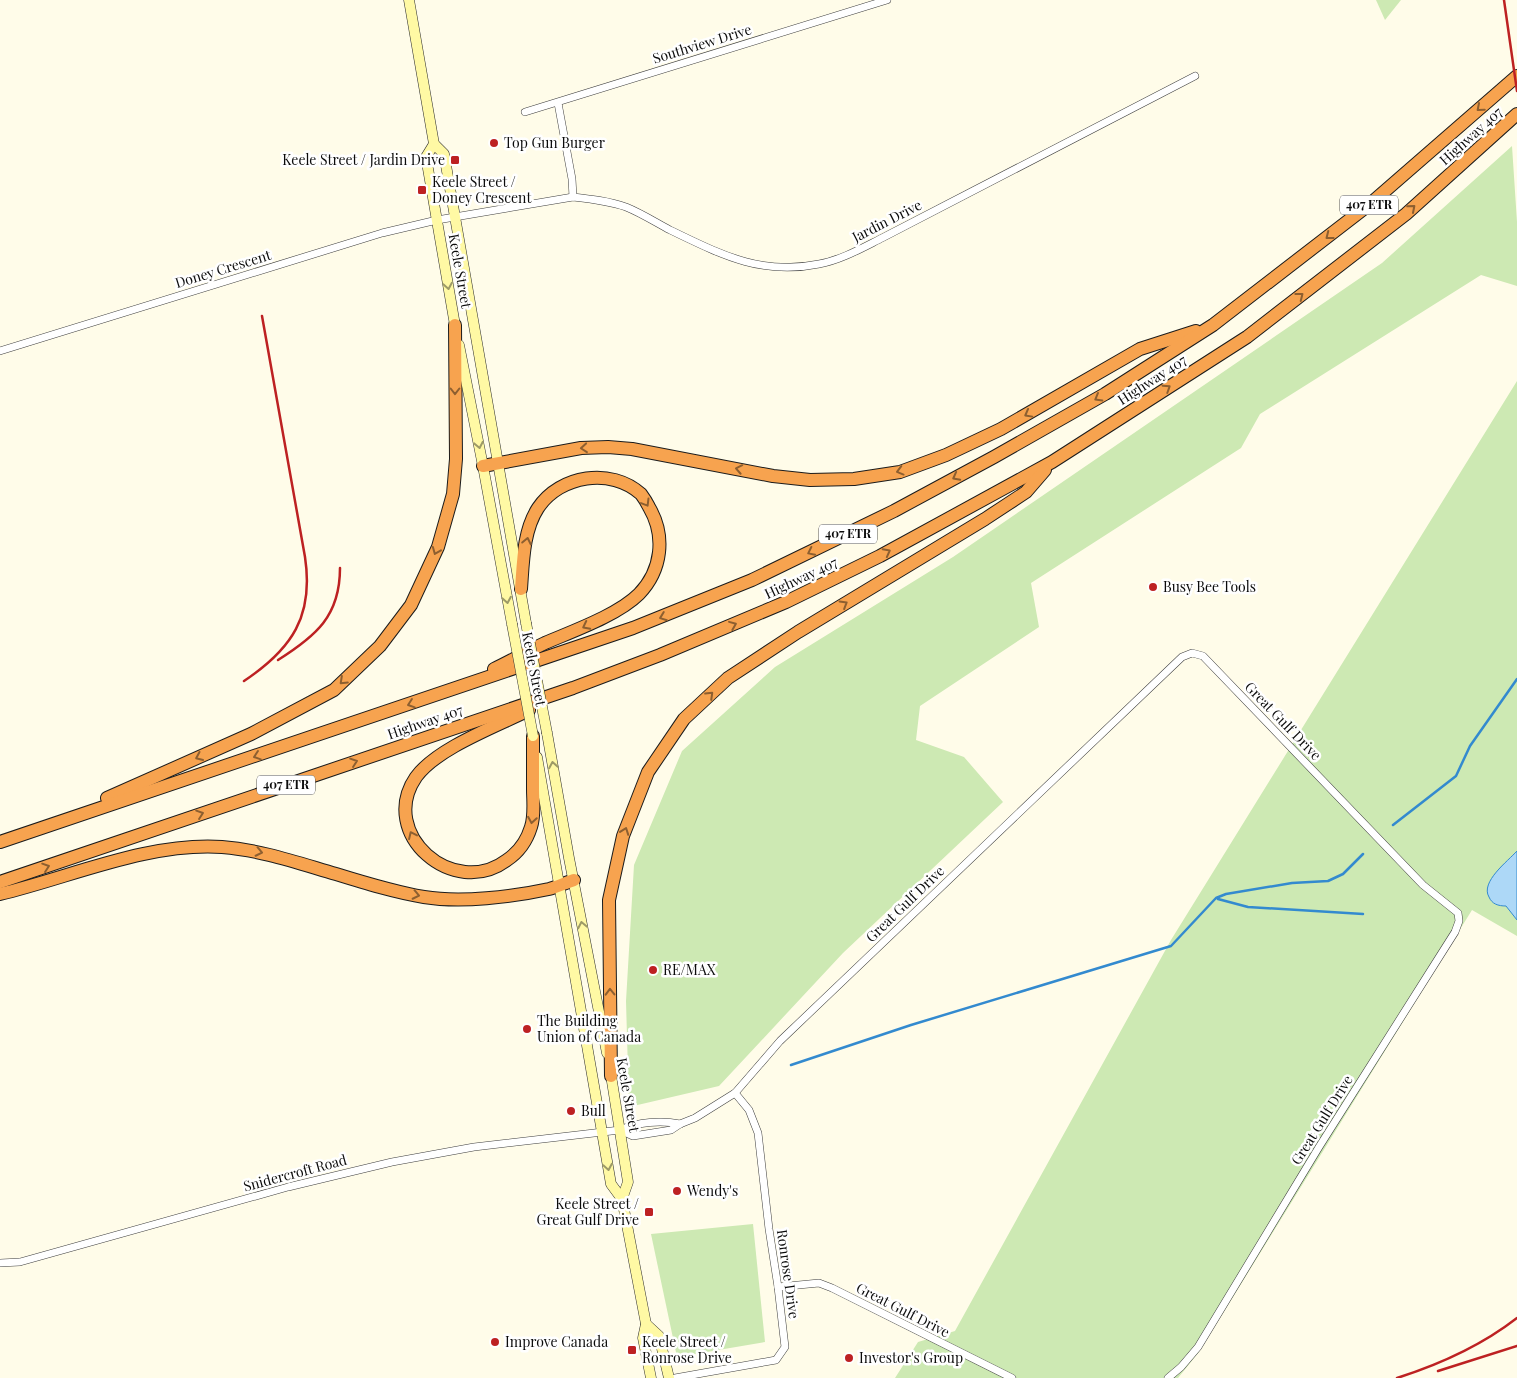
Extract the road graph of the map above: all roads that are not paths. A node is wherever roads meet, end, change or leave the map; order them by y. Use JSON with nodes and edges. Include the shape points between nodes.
{"nodes":[{"id":1,"x":409,"y":0,"type":"edge"},
{"id":2,"x":886,"y":0,"type":"edge"},
{"id":3,"x":1195,"y":76,"type":"dead end"},
{"id":4,"x":1517,"y":76,"type":"edge"},
{"id":5,"x":558,"y":102,"type":"junction"},
{"id":6,"x":525,"y":112,"type":"dead end"},
{"id":7,"x":1517,"y":114,"type":"edge"},
{"id":8,"x":434,"y":144,"type":"junction"},
{"id":9,"x":573,"y":197,"type":"junction"},
{"id":10,"x":456,"y":218,"type":"junction"},
{"id":11,"x":437,"y":220,"type":"junction"},
{"id":12,"x":455,"y":325,"type":"junction"},
{"id":13,"x":1213,"y":325,"type":"junction"},
{"id":14,"x":0,"y":351,"type":"edge"},
{"id":15,"x":1052,"y":462,"type":"junction"},
{"id":16,"x":499,"y":463,"type":"junction"},
{"id":17,"x":483,"y":466,"type":"junction"},
{"id":18,"x":521,"y":589,"type":"junction"},
{"id":19,"x":457,"y":688,"type":"junction"},
{"id":20,"x":573,"y":688,"type":"junction"},
{"id":21,"x":533,"y":736,"type":"junction"},
{"id":22,"x":37,"y":829,"type":"junction"},
{"id":23,"x":0,"y":842,"type":"edge"},
{"id":24,"x":574,"y":880,"type":"junction"},
{"id":25,"x":0,"y":882,"type":"edge"},
{"id":26,"x":560,"y":885,"type":"junction"},
{"id":27,"x":0,"y":894,"type":"edge"},
{"id":28,"x":611,"y":1076,"type":"junction"},
{"id":29,"x":735,"y":1093,"type":"junction"},
{"id":30,"x":680,"y":1124,"type":"junction"},
{"id":31,"x":620,"y":1130,"type":"junction"},
{"id":32,"x":602,"y":1132,"type":"junction"},
{"id":33,"x":622,"y":1198,"type":"junction"},
{"id":34,"x":0,"y":1264,"type":"edge"},
{"id":35,"x":778,"y":1287,"type":"junction"},
{"id":36,"x":646,"y":1324,"type":"junction"},
{"id":37,"x":650,"y":1378,"type":"edge"},
{"id":38,"x":669,"y":1378,"type":"edge"},
{"id":39,"x":675,"y":1378,"type":"edge"},
{"id":40,"x":1012,"y":1378,"type":"edge"},
{"id":41,"x":1168,"y":1378,"type":"edge"}],
"edges":[{"from":1,"to":8,"type":"main road","name":"Keele Street"},
{"from":2,"to":5,"type":"street","name":"Southview Drive"},
{"from":3,"to":9,"type":"street","name":"Jardin Drive","via":[[882,238],[820,264],[786,268],[740,262],[624,206]]},
{"from":4,"to":13,"type":"highway","name":"Highway 407","number":"407 ETR","one_way":true,"via":[[1370,204]]},
{"from":5,"to":6,"type":"street","name":"Southview Drive"},
{"from":5,"to":9,"type":"street"},
{"from":15,"to":7,"type":"highway","name":"Highway 407","number":"407 ETR","one_way":true,"via":[[1247,337],[1406,214]]},
{"from":8,"to":10,"type":"main road","name":"Keele Street","via":[[444,154]]},
{"from":8,"to":11,"type":"main road","name":"Keele Street","via":[[426,158]]},
{"from":9,"to":10,"type":"street","name":"Jardin Drive"},
{"from":10,"to":11,"type":"street","name":"Doney Crescent"},
{"from":10,"to":16,"type":"main road","name":"Keele Street"},
{"from":11,"to":12,"type":"main road","name":"Keele Street","one_way":true},
{"from":11,"to":14,"type":"street","name":"Doney Crescent","via":[[343,245]]},
{"from":12,"to":17,"type":"main road","name":"Keele Street","one_way":true},
{"from":12,"to":22,"type":"highway","one_way":true,"via":[[456,459],[453,494],[438,547],[411,605],[380,646],[334,690],[250,734]]},
{"from":13,"to":16,"type":"highway","one_way":true,"via":[[1140,349],[1001,429],[900,472],[854,480],[810,480],[608,447],[581,448]]},
{"from":13,"to":19,"type":"highway","name":"Highway 407","number":"407 ETR","one_way":true,"via":[[1105,394],[1002,452],[788,564],[659,619]]},
{"from":20,"to":15,"type":"highway","name":"Highway 407","number":"407 ETR","one_way":true,"via":[[669,652],[786,602],[897,547]]},
{"from":28,"to":15,"type":"highway","one_way":true,"via":[[609,900],[622,836],[648,772],[684,719],[728,678],[1026,492]]},
{"from":16,"to":17,"type":"highway"},
{"from":16,"to":18,"type":"main road","name":"Keele Street"},
{"from":17,"to":21,"type":"main road","name":"Keele Street","one_way":true,"bridge":true},
{"from":18,"to":19,"type":"highway","one_way":true,"via":[[530,528],[538,509],[552,492],[574,480],[598,477],[625,483],[642,495],[656,518],[661,544],[657,565],[638,595],[618,609]]},
{"from":24,"to":18,"type":"main road","name":"Keele Street","one_way":true,"bridge":true},
{"from":19,"to":22,"type":"highway","name":"Highway 407","number":"407 ETR","one_way":true},
{"from":21,"to":20,"type":"highway","one_way":true,"via":[[532,825],[527,838],[513,856],[487,871],[463,873],[441,864],[419,848],[408,823],[407,797],[417,776],[430,761]]},
{"from":25,"to":20,"type":"highway","name":"Highway 407","number":"407 ETR","one_way":true},
{"from":21,"to":26,"type":"main road","name":"Keele Street"},
{"from":22,"to":23,"type":"highway","name":"Highway 407","number":"407 ETR"},
{"from":24,"to":26,"type":"highway"},
{"from":28,"to":24,"type":"main road","name":"Keele Street","one_way":true},
{"from":27,"to":26,"type":"highway","one_way":true,"via":[[124,859],[162,851],[220,847],[274,856],[370,884],[448,900],[515,894]]},
{"from":26,"to":32,"type":"main road","name":"Keele Street"},
{"from":28,"to":31,"type":"main road","name":"Keele Street"},
{"from":29,"to":30,"type":"street","name":"Great Gulf Drive"},
{"from":29,"to":35,"type":"street","name":"Ronrose Drive","via":[[749,1110],[758,1133]]},
{"from":29,"to":41,"type":"street","name":"Great Gulf Drive","via":[[780,1041],[1182,657],[1192,653],[1203,656],[1423,885],[1458,913],[1459,921],[1198,1348]]},
{"from":30,"to":31,"type":"street","name":"Great Gulf Drive","via":[[631,1125]]},
{"from":30,"to":31,"type":"street","name":"Great Gulf Drive","via":[[671,1130],[633,1136]]},
{"from":31,"to":32,"type":"street","name":"Snidercroft Road"},
{"from":31,"to":33,"type":"main road","name":"Keele Street","via":[[628,1182]]},
{"from":32,"to":33,"type":"main road","name":"Keele Street","one_way":true,"via":[[611,1184]]},
{"from":32,"to":34,"type":"street","name":"Snidercroft Road","via":[[474,1147],[392,1162],[288,1187],[20,1262]]},
{"from":33,"to":36,"type":"main road","name":"Keele Street"},
{"from":35,"to":39,"type":"street","name":"Ronrose Drive","via":[[785,1347],[776,1360]]},
{"from":35,"to":40,"type":"street","name":"Great Gulf Drive","via":[[819,1283],[832,1288]]},
{"from":36,"to":37,"type":"main road","name":"Keele Street","via":[[643,1338]]},
{"from":36,"to":38,"type":"main road","name":"Keele Street","via":[[659,1336]]}]}
